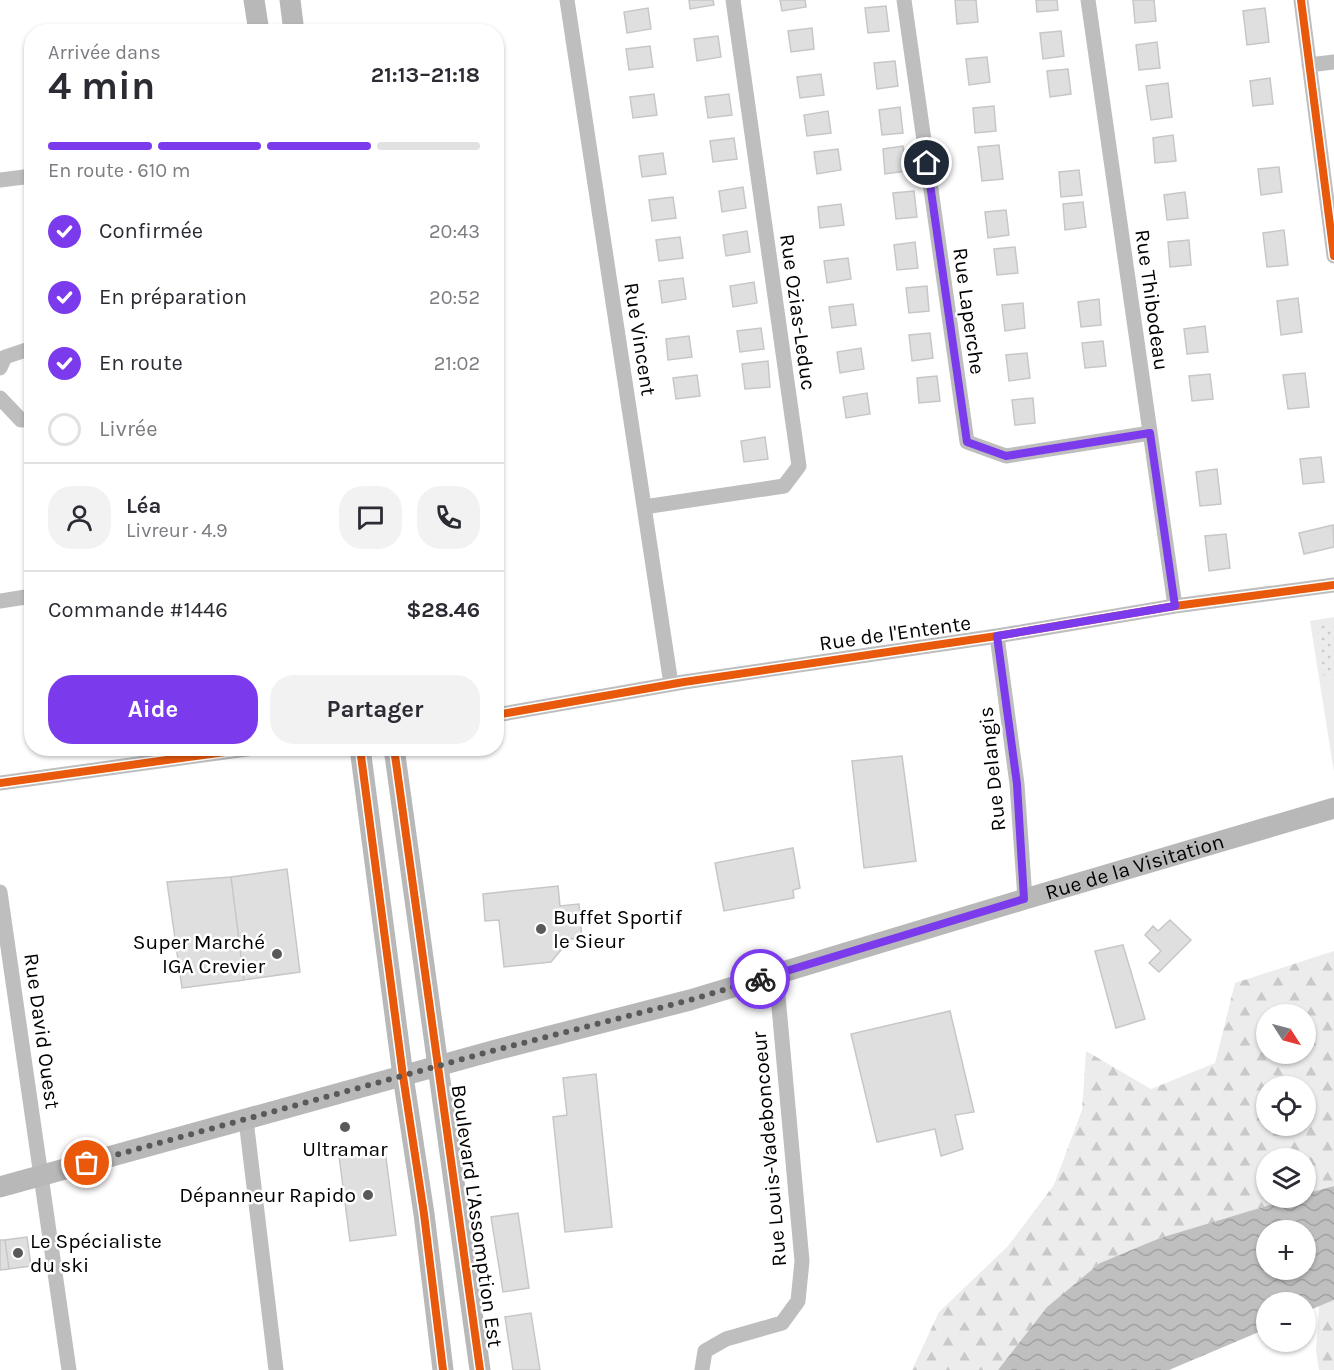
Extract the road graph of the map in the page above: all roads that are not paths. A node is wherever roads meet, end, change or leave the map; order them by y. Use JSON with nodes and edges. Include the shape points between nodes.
{"nodes":[{"id":1,"x":254,"y":0,"type":"edge"},
{"id":2,"x":290,"y":0,"type":"edge"},
{"id":3,"x":567,"y":0,"type":"edge"},
{"id":4,"x":733,"y":0,"type":"edge"},
{"id":5,"x":904,"y":0,"type":"edge"},
{"id":6,"x":1088,"y":0,"type":"edge"},
{"id":7,"x":1300,"y":0,"type":"edge"},
{"id":8,"x":258,"y":24,"type":"edge"},
{"id":9,"x":293,"y":24,"type":"edge"},
{"id":10,"x":1334,"y":62,"type":"edge"},
{"id":11,"x":1309,"y":64,"type":"junction"},
{"id":12,"x":24,"y":177,"type":"edge"},
{"id":13,"x":0,"y":180,"type":"edge"},
{"id":14,"x":1334,"y":256,"type":"edge"},
{"id":15,"x":24,"y":351,"type":"edge"},
{"id":16,"x":0,"y":368,"type":"edge"},
{"id":17,"x":0,"y":398,"type":"edge"},
{"id":18,"x":24,"y":420,"type":"edge"},
{"id":19,"x":1150,"y":433,"type":"junction"},
{"id":20,"x":644,"y":507,"type":"junction"},
{"id":21,"x":1334,"y":585,"type":"edge"},
{"id":22,"x":24,"y":597,"type":"edge"},
{"id":23,"x":0,"y":601,"type":"edge"},
{"id":24,"x":1175,"y":606,"type":"junction"},
{"id":25,"x":997,"y":636,"type":"junction"},
{"id":26,"x":671,"y":684,"type":"junction"},
{"id":27,"x":504,"y":714,"type":"edge"},
{"id":28,"x":165,"y":756,"type":"edge"},
{"id":29,"x":361,"y":756,"type":"edge"},
{"id":30,"x":395,"y":756,"type":"edge"},
{"id":31,"x":0,"y":783,"type":"edge"},
{"id":32,"x":1334,"y":808,"type":"edge"},
{"id":33,"x":0,"y":892,"type":"edge"},
{"id":34,"x":1024,"y":899,"type":"junction"},
{"id":35,"x":776,"y":974,"type":"junction"},
{"id":36,"x":438,"y":1066,"type":"junction"},
{"id":37,"x":403,"y":1076,"type":"junction"},
{"id":38,"x":246,"y":1120,"type":"junction"},
{"id":39,"x":42,"y":1176,"type":"junction"},
{"id":40,"x":0,"y":1187,"type":"edge"},
{"id":41,"x":457,"y":1202,"type":"junction"},
{"id":42,"x":423,"y":1208,"type":"junction"},
{"id":43,"x":69,"y":1370,"type":"edge"},
{"id":44,"x":276,"y":1370,"type":"edge"},
{"id":45,"x":443,"y":1370,"type":"edge"},
{"id":46,"x":480,"y":1370,"type":"edge"},
{"id":47,"x":702,"y":1370,"type":"edge"}],
"edges":[{"from":1,"to":8,"type":"main road"},
{"from":2,"to":9,"type":"main road"},
{"from":3,"to":20,"type":"street","name":"Rue Vincent"},
{"from":4,"to":20,"type":"street","name":"Rue Ozias-Leduc","via":[[799,466],[784,486]]},
{"from":5,"to":19,"type":"street","name":"Rue Laperche","via":[[967,442],[1006,456]]},
{"from":6,"to":19,"type":"street","name":"Rue Thibodeau"},
{"from":7,"to":11,"type":"street"},
{"from":10,"to":11,"type":"street"},
{"from":11,"to":14,"type":"street"},
{"from":12,"to":13,"type":"street"},
{"from":15,"to":16,"type":"street","via":[[5,357]]},
{"from":17,"to":18,"type":"street"},
{"from":19,"to":24,"type":"street","name":"Rue Thibodeau"},
{"from":20,"to":26,"type":"street","name":"Rue Vincent"},
{"from":21,"to":24,"type":"street","name":"Rue de l'Entente"},
{"from":22,"to":23,"type":"street"},
{"from":24,"to":25,"type":"street","name":"Rue de l'Entente"},
{"from":25,"to":26,"type":"street","name":"Rue de l'Entente"},
{"from":25,"to":34,"type":"street","name":"Rue Delangis","via":[[1017,784]]},
{"from":26,"to":27,"type":"street","name":"Rue de l'Entente"},
{"from":28,"to":31,"type":"street"},
{"from":29,"to":37,"type":"main road"},
{"from":30,"to":36,"type":"main road","name":"Boulevard L'Assomption Est"},
{"from":32,"to":34,"type":"main road","name":"Rue de la Visitation"},
{"from":33,"to":39,"type":"street","name":"Rue David Ouest"},
{"from":34,"to":35,"type":"main road","name":"Rue de la Visitation"},
{"from":35,"to":36,"type":"main road","name":"Rue de la Visitation"},
{"from":35,"to":47,"type":"street","name":"Rue Louis-Vadeboncoeur","via":[[802,1261],[798,1301],[782,1323],[726,1339],[705,1351]]},
{"from":36,"to":37,"type":"main road","name":"Rue de la Visitation"},
{"from":36,"to":41,"type":"main road","name":"Boulevard L'Assomption Est"},
{"from":37,"to":38,"type":"main road","name":"Rue de la Visitation"},
{"from":37,"to":42,"type":"main road"},
{"from":38,"to":39,"type":"main road","name":"Rue de la Visitation"},
{"from":38,"to":44,"type":"street"},
{"from":39,"to":40,"type":"main road","name":"Rue de la Visitation"},
{"from":39,"to":43,"type":"street","name":"Rue David Ouest"},
{"from":41,"to":42,"type":"main road"},
{"from":41,"to":46,"type":"main road","name":"Boulevard L'Assomption Est"},
{"from":42,"to":45,"type":"main road"}]}
